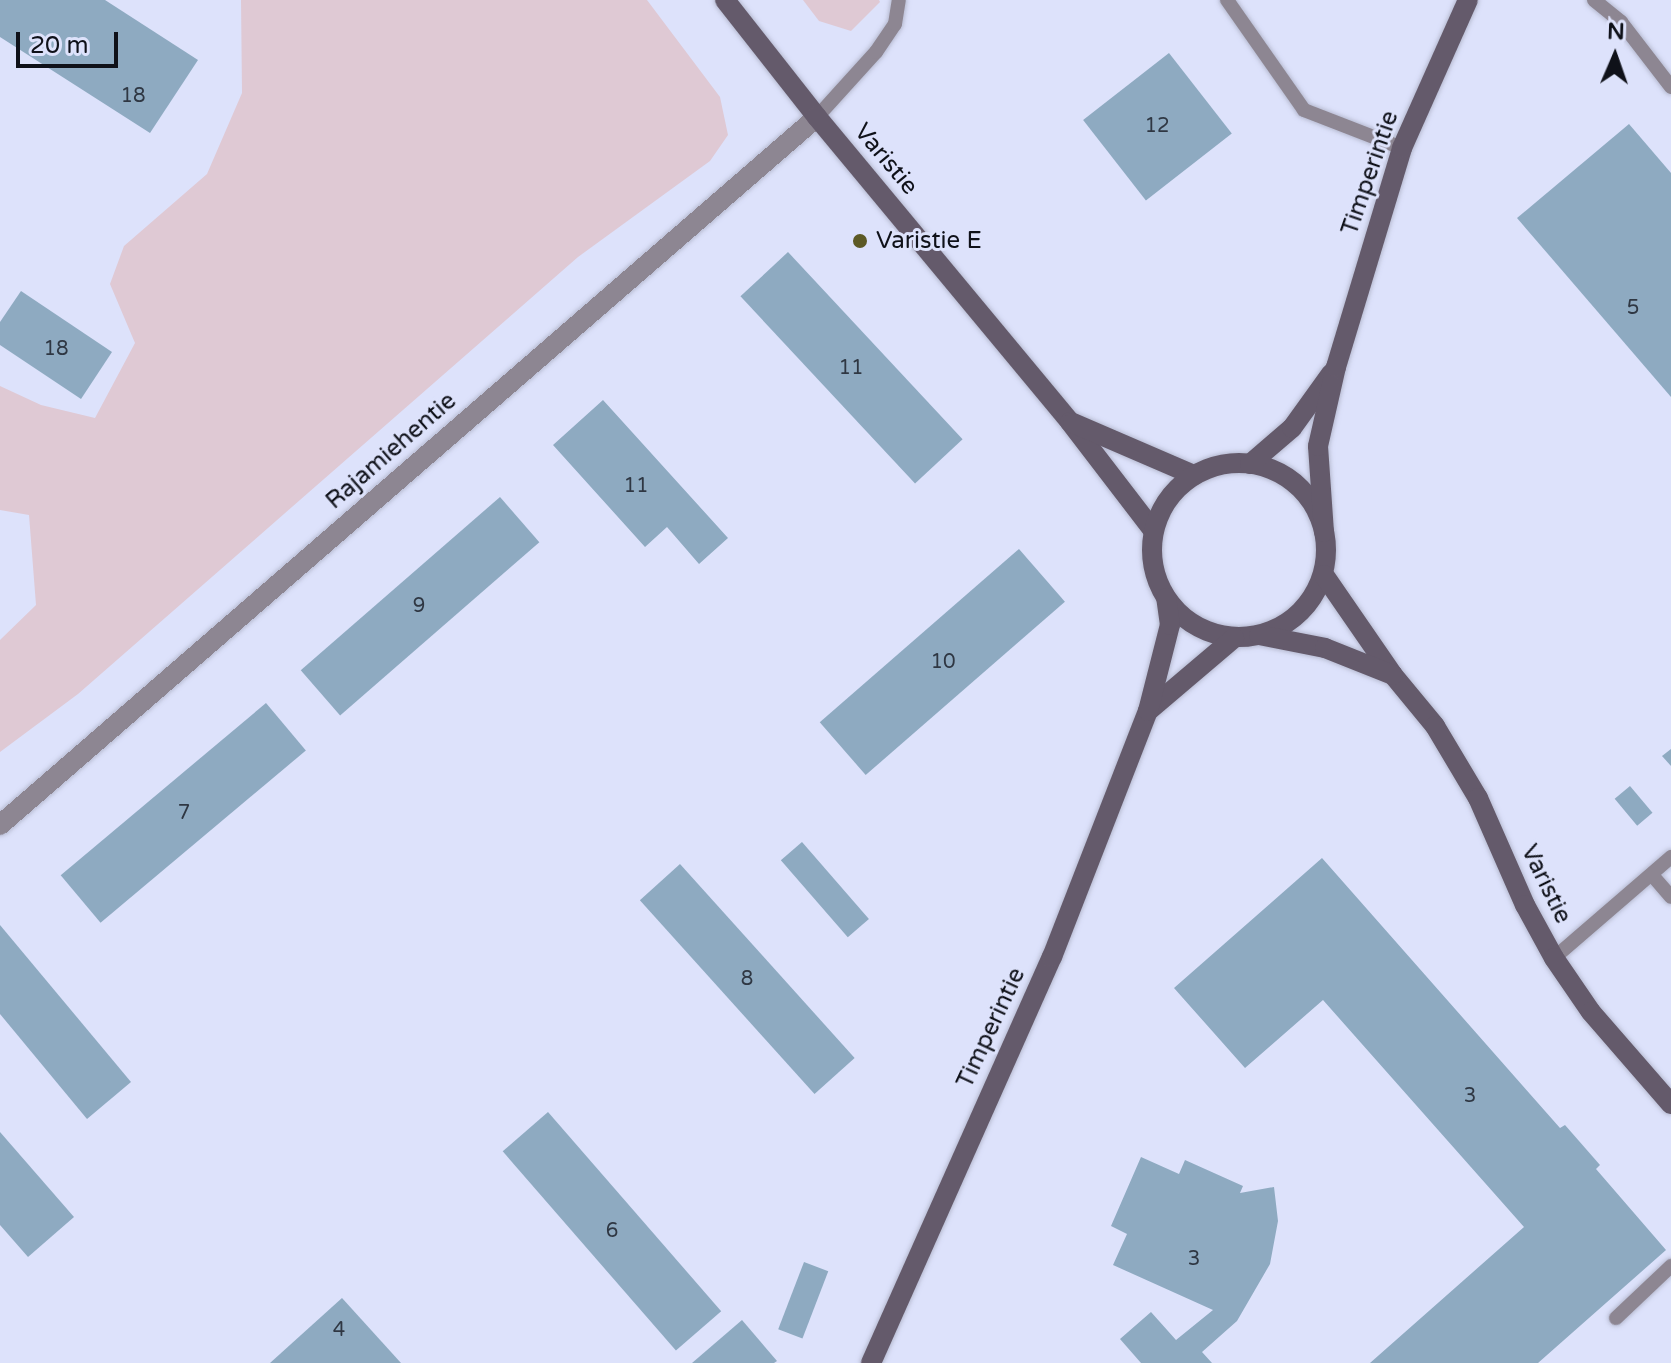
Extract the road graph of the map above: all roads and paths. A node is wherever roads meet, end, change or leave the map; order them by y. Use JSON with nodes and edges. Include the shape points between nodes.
{"nodes":[{"id":1,"x":725,"y":0,"type":"edge"},
{"id":2,"x":899,"y":0,"type":"edge"},
{"id":3,"x":1227,"y":0,"type":"edge"},
{"id":4,"x":1468,"y":0,"type":"edge"},
{"id":5,"x":1594,"y":0,"type":"edge"},
{"id":6,"x":1671,"y":87,"type":"edge"},
{"id":7,"x":817,"y":117,"type":"junction"},
{"id":8,"x":1402,"y":148,"type":"junction"},
{"id":9,"x":1336,"y":367,"type":"junction"},
{"id":10,"x":1070,"y":422,"type":"junction"},
{"id":11,"x":1250,"y":464,"type":"junction"},
{"id":12,"x":1194,"y":475,"type":"junction"},
{"id":13,"x":1153,"y":530,"type":"junction"},
{"id":14,"x":1324,"y":532,"type":"junction"},
{"id":15,"x":1324,"y":575,"type":"junction"},
{"id":16,"x":1166,"y":598,"type":"junction"},
{"id":17,"x":1259,"y":635,"type":"junction"},
{"id":18,"x":1234,"y":638,"type":"junction"},
{"id":19,"x":1393,"y":675,"type":"junction"},
{"id":20,"x":1148,"y":711,"type":"junction"},
{"id":21,"x":0,"y":825,"type":"edge"},
{"id":22,"x":1671,"y":857,"type":"edge"},
{"id":23,"x":1652,"y":875,"type":"junction"},
{"id":24,"x":1671,"y":897,"type":"edge"},
{"id":25,"x":1554,"y":958,"type":"junction"},
{"id":26,"x":1671,"y":1104,"type":"edge"},
{"id":27,"x":1671,"y":1266,"type":"edge"},
{"id":28,"x":1616,"y":1318,"type":"dead end"},
{"id":29,"x":871,"y":1363,"type":"edge"}],
"edges":[{"from":1,"to":7,"type":"street","name":"Varistie"},
{"from":2,"to":7,"type":"lane","via":[[895,24],[876,52]]},
{"from":3,"to":8,"type":"lane","via":[[1304,110]]},
{"from":4,"to":8,"type":"street","name":"Timperintie"},
{"from":5,"to":6,"type":"lane","via":[[1621,22]]},
{"from":7,"to":10,"type":"street","name":"Varistie"},
{"from":7,"to":21,"type":"street","name":"Rajamiehentie"},
{"from":8,"to":9,"type":"street","name":"Timperintie"},
{"from":9,"to":11,"type":"street","name":"Timperintie","via":[[1292,428]]},
{"from":9,"to":14,"type":"street","name":"Timperintie","via":[[1318,446]]},
{"from":10,"to":12,"type":"street"},
{"from":10,"to":13,"type":"street","name":"Varistie"},
{"from":11,"to":12,"type":"street","via":[[1221,464]]},
{"from":11,"to":14,"type":"street","via":[[1276,471],[1298,486],[1315,507]]},
{"from":12,"to":13,"type":"street","via":[[1164,505]]},
{"from":13,"to":16,"type":"street","via":[[1155,575]]},
{"from":14,"to":15,"type":"street"},
{"from":15,"to":17,"type":"street","via":[[1306,607],[1285,625]]},
{"from":15,"to":19,"type":"street","name":"Varistie"},
{"from":16,"to":18,"type":"street","via":[[1184,618],[1208,632]]},
{"from":16,"to":20,"type":"street","name":"Timperintie","via":[[1170,625]]},
{"from":17,"to":18,"type":"street"},
{"from":17,"to":19,"type":"street","name":"Varistie","via":[[1325,648]]},
{"from":18,"to":20,"type":"street","name":"Timperintie"},
{"from":19,"to":25,"type":"street","name":"Varistie","via":[[1435,726],[1478,798]]},
{"from":20,"to":29,"type":"street","name":"Timperintie","via":[[1052,957]]},
{"from":22,"to":23,"type":"lane"},
{"from":23,"to":24,"type":"lane"},
{"from":23,"to":25,"type":"lane"},
{"from":25,"to":26,"type":"street","name":"Varistie","via":[[1591,1012]]},
{"from":27,"to":28,"type":"lane"}]}
